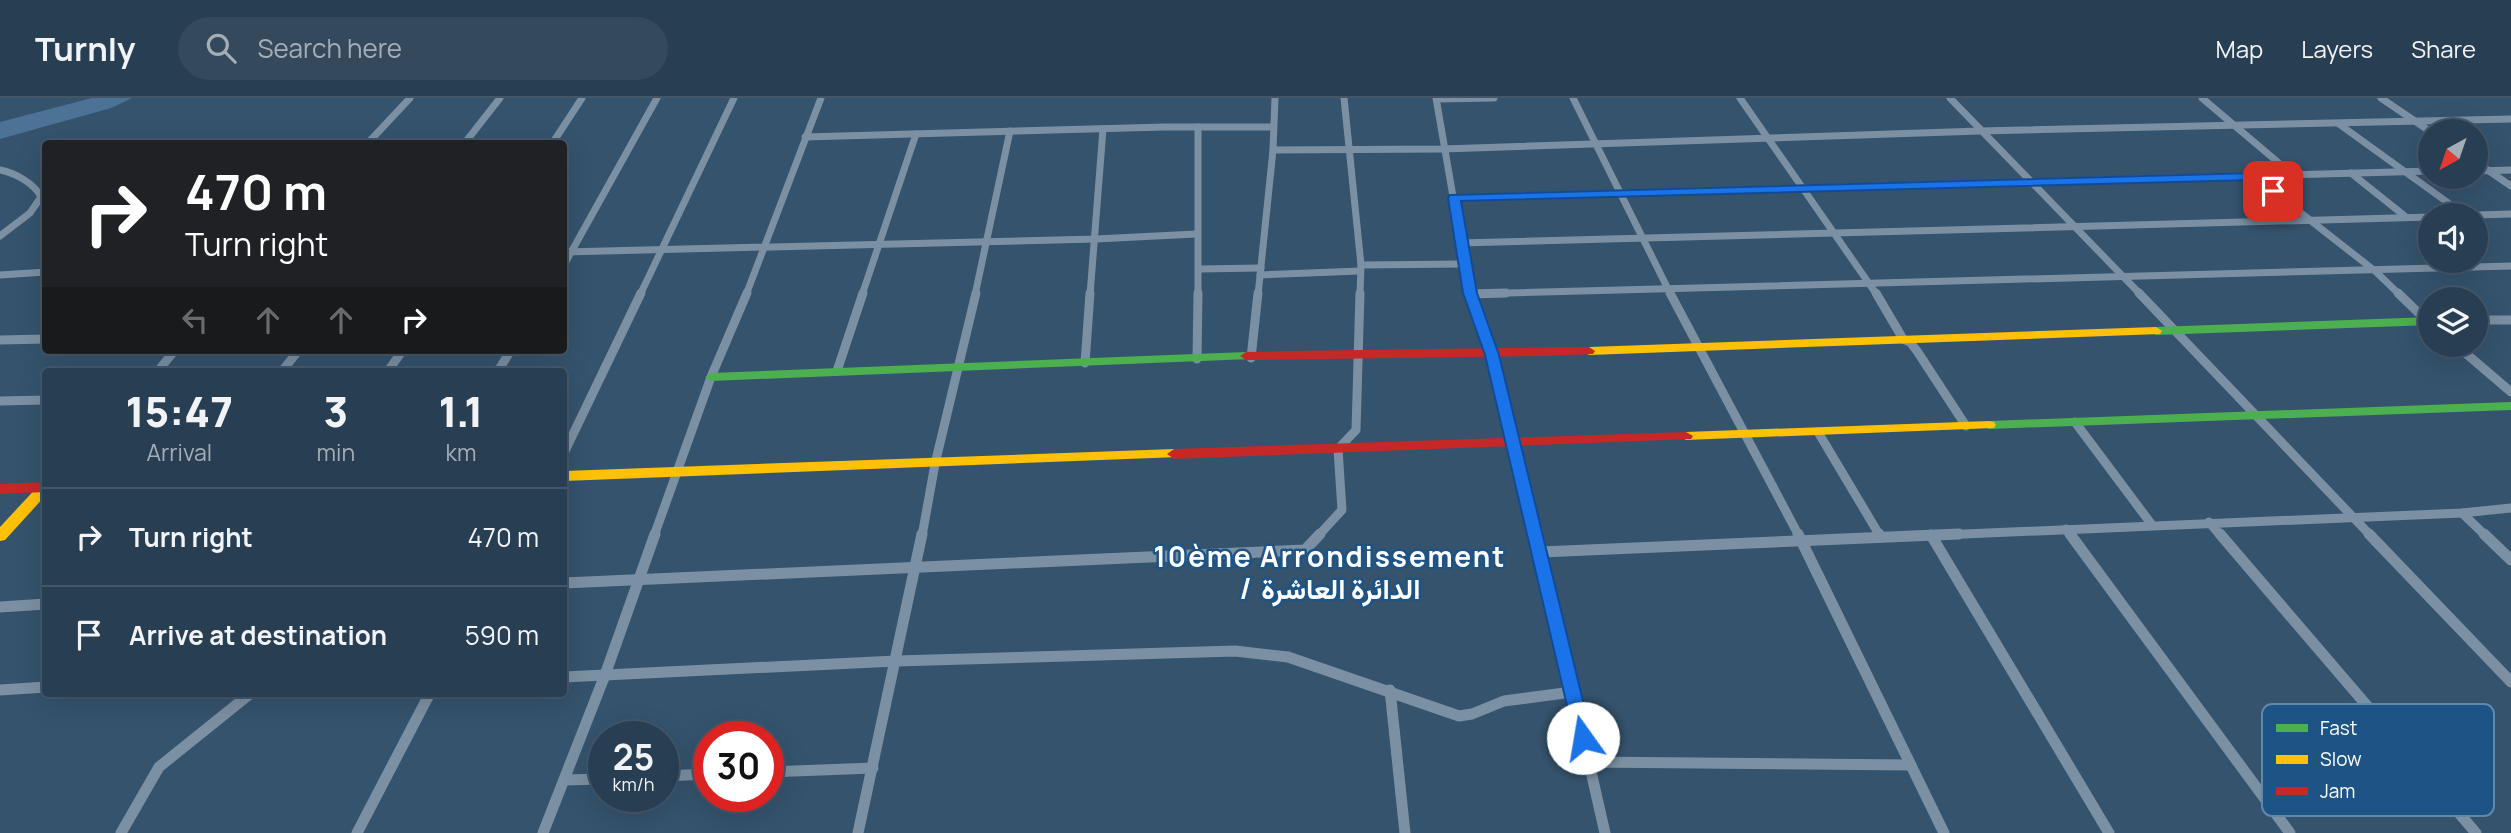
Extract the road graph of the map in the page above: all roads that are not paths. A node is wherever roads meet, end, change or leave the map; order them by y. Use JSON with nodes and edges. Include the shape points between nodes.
{"nodes":[{"id":1,"x":410,"y":98,"type":"edge"},
{"id":2,"x":500,"y":98,"type":"edge"},
{"id":3,"x":582,"y":98,"type":"edge"},
{"id":4,"x":657,"y":98,"type":"edge"},
{"id":5,"x":734,"y":98,"type":"edge"},
{"id":6,"x":821,"y":98,"type":"edge"},
{"id":7,"x":1275,"y":98,"type":"edge"},
{"id":8,"x":1343,"y":98,"type":"edge"},
{"id":9,"x":1494,"y":98,"type":"edge"},
{"id":10,"x":1573,"y":98,"type":"edge"},
{"id":11,"x":1740,"y":98,"type":"edge"},
{"id":12,"x":1950,"y":98,"type":"edge"},
{"id":13,"x":2202,"y":98,"type":"edge"},
{"id":14,"x":2381,"y":98,"type":"edge"},
{"id":15,"x":1437,"y":99,"type":"edge"},
{"id":16,"x":2511,"y":119,"type":"edge"},
{"id":17,"x":2416,"y":122,"type":"junction"},
{"id":18,"x":2339,"y":124,"type":"junction"},
{"id":19,"x":2235,"y":126,"type":"junction"},
{"id":20,"x":1198,"y":127,"type":"junction"},
{"id":21,"x":1273,"y":127,"type":"junction"},
{"id":22,"x":1103,"y":129,"type":"junction"},
{"id":23,"x":1010,"y":131,"type":"junction"},
{"id":24,"x":1980,"y":131,"type":"junction"},
{"id":25,"x":916,"y":134,"type":"junction"},
{"id":26,"x":805,"y":137,"type":"junction"},
{"id":27,"x":1768,"y":138,"type":"junction"},
{"id":28,"x":371,"y":140,"type":"edge"},
{"id":29,"x":467,"y":140,"type":"edge"},
{"id":30,"x":555,"y":140,"type":"edge"},
{"id":31,"x":1595,"y":144,"type":"junction"},
{"id":32,"x":1351,"y":149,"type":"junction"},
{"id":33,"x":1443,"y":149,"type":"junction"},
{"id":34,"x":1273,"y":150,"type":"junction"},
{"id":35,"x":0,"y":170,"type":"edge"},
{"id":36,"x":2511,"y":170,"type":"edge"},
{"id":37,"x":2489,"y":171,"type":"joint"},
{"id":38,"x":2404,"y":172,"type":"junction"},
{"id":39,"x":2418,"y":172,"type":"edge"},
{"id":40,"x":2351,"y":173,"type":"junction"},
{"id":41,"x":2293,"y":175,"type":"junction"},
{"id":42,"x":2255,"y":177,"type":"junction"},
{"id":43,"x":2033,"y":183,"type":"junction"},
{"id":44,"x":2511,"y":186,"type":"edge"},
{"id":45,"x":1804,"y":189,"type":"junction"},
{"id":46,"x":1621,"y":193,"type":"junction"},
{"id":47,"x":1455,"y":198,"type":"junction"},
{"id":48,"x":2448,"y":203,"type":"edge"},
{"id":49,"x":2511,"y":214,"type":"edge"},
{"id":50,"x":2488,"y":215,"type":"edge"},
{"id":51,"x":2406,"y":217,"type":"junction"},
{"id":52,"x":2418,"y":217,"type":"edge"},
{"id":53,"x":2308,"y":219,"type":"junction"},
{"id":54,"x":2077,"y":227,"type":"junction"},
{"id":55,"x":1834,"y":232,"type":"junction"},
{"id":56,"x":1196,"y":234,"type":"junction"},
{"id":57,"x":0,"y":236,"type":"edge"},
{"id":58,"x":1096,"y":239,"type":"junction"},
{"id":59,"x":1642,"y":239,"type":"junction"},
{"id":60,"x":985,"y":242,"type":"junction"},
{"id":61,"x":1460,"y":243,"type":"junction"},
{"id":62,"x":879,"y":245,"type":"junction"},
{"id":63,"x":766,"y":248,"type":"junction"},
{"id":64,"x":662,"y":250,"type":"junction"},
{"id":65,"x":567,"y":252,"type":"edge"},
{"id":66,"x":1464,"y":264,"type":"junction"},
{"id":67,"x":2511,"y":266,"type":"edge"},
{"id":68,"x":1360,"y":268,"type":"junction"},
{"id":69,"x":1200,"y":270,"type":"junction"},
{"id":70,"x":1260,"y":271,"type":"junction"},
{"id":71,"x":2375,"y":271,"type":"junction"},
{"id":72,"x":42,"y":272,"type":"edge"},
{"id":73,"x":0,"y":275,"type":"edge"},
{"id":74,"x":2127,"y":279,"type":"junction"},
{"id":75,"x":1870,"y":282,"type":"junction"},
{"id":76,"x":1668,"y":287,"type":"junction"},
{"id":77,"x":1470,"y":293,"type":"junction"},
{"id":78,"x":2418,"y":311,"type":"edge"},
{"id":79,"x":2488,"y":320,"type":"edge"},
{"id":80,"x":2511,"y":320,"type":"edge"},
{"id":81,"x":2418,"y":322,"type":"edge"},
{"id":82,"x":2172,"y":330,"type":"junction"},
{"id":83,"x":42,"y":338,"type":"edge"},
{"id":84,"x":1903,"y":339,"type":"junction"},
{"id":85,"x":0,"y":340,"type":"edge"},
{"id":86,"x":1698,"y":348,"type":"junction"},
{"id":87,"x":1359,"y":352,"type":"junction"},
{"id":88,"x":172,"y":354,"type":"edge"},
{"id":89,"x":296,"y":354,"type":"edge"},
{"id":90,"x":1492,"y":355,"type":"junction"},
{"id":91,"x":2470,"y":357,"type":"edge"},
{"id":92,"x":1251,"y":358,"type":"junction"},
{"id":93,"x":1197,"y":359,"type":"junction"},
{"id":94,"x":1085,"y":363,"type":"junction"},
{"id":95,"x":960,"y":366,"type":"junction"},
{"id":96,"x":160,"y":368,"type":"edge"},
{"id":97,"x":284,"y":368,"type":"edge"},
{"id":98,"x":837,"y":371,"type":"junction"},
{"id":99,"x":711,"y":377,"type":"junction"},
{"id":100,"x":2511,"y":392,"type":"edge"},
{"id":101,"x":42,"y":400,"type":"edge"},
{"id":102,"x":0,"y":401,"type":"edge"},
{"id":103,"x":2511,"y":406,"type":"edge"},
{"id":104,"x":2254,"y":416,"type":"junction"},
{"id":105,"x":2075,"y":422,"type":"junction"},
{"id":106,"x":1966,"y":426,"type":"junction"},
{"id":107,"x":1818,"y":432,"type":"junction"},
{"id":108,"x":1743,"y":435,"type":"junction"},
{"id":109,"x":1514,"y":443,"type":"junction"},
{"id":110,"x":567,"y":447,"type":"edge"},
{"id":111,"x":1338,"y":449,"type":"junction"},
{"id":112,"x":935,"y":464,"type":"junction"},
{"id":113,"x":677,"y":474,"type":"junction"},
{"id":114,"x":567,"y":476,"type":"edge"},
{"id":115,"x":42,"y":487,"type":"edge"},
{"id":116,"x":0,"y":489,"type":"edge"},
{"id":117,"x":42,"y":490,"type":"edge"},
{"id":118,"x":2511,"y":508,"type":"edge"},
{"id":119,"x":2462,"y":513,"type":"junction"},
{"id":120,"x":2354,"y":516,"type":"junction"},
{"id":121,"x":2209,"y":522,"type":"junction"},
{"id":122,"x":2152,"y":525,"type":"junction"},
{"id":123,"x":2066,"y":529,"type":"junction"},
{"id":124,"x":1931,"y":535,"type":"junction"},
{"id":125,"x":0,"y":536,"type":"edge"},
{"id":126,"x":1881,"y":537,"type":"junction"},
{"id":127,"x":1802,"y":541,"type":"junction"},
{"id":128,"x":1541,"y":552,"type":"junction"},
{"id":129,"x":2511,"y":560,"type":"edge"},
{"id":130,"x":916,"y":568,"type":"junction"},
{"id":131,"x":638,"y":581,"type":"junction"},
{"id":132,"x":567,"y":583,"type":"edge"},
{"id":133,"x":42,"y":604,"type":"edge"},
{"id":134,"x":0,"y":607,"type":"edge"},
{"id":135,"x":896,"y":661,"type":"junction"},
{"id":136,"x":606,"y":675,"type":"junction"},
{"id":137,"x":567,"y":677,"type":"edge"},
{"id":138,"x":2511,"y":682,"type":"edge"},
{"id":139,"x":42,"y":687,"type":"edge"},
{"id":140,"x":0,"y":690,"type":"edge"},
{"id":141,"x":1390,"y":690,"type":"junction"},
{"id":142,"x":1572,"y":692,"type":"junction"},
{"id":143,"x":246,"y":697,"type":"edge"},
{"id":144,"x":428,"y":697,"type":"edge"},
{"id":145,"x":2365,"y":704,"type":"edge"},
{"id":146,"x":1588,"y":762,"type":"junction"},
{"id":147,"x":1911,"y":765,"type":"junction"},
{"id":148,"x":873,"y":768,"type":"junction"},
{"id":149,"x":784,"y":771,"type":"edge"},
{"id":150,"x":588,"y":779,"type":"edge"},
{"id":151,"x":564,"y":780,"type":"junction"},
{"id":152,"x":2262,"y":795,"type":"edge"},
{"id":153,"x":2277,"y":816,"type":"edge"},
{"id":154,"x":2461,"y":816,"type":"edge"},
{"id":155,"x":121,"y":833,"type":"edge"},
{"id":156,"x":357,"y":833,"type":"edge"},
{"id":157,"x":543,"y":833,"type":"edge"},
{"id":158,"x":858,"y":833,"type":"edge"},
{"id":159,"x":1405,"y":833,"type":"edge"},
{"id":160,"x":1605,"y":833,"type":"edge"},
{"id":161,"x":1944,"y":833,"type":"edge"},
{"id":162,"x":2109,"y":833,"type":"edge"},
{"id":163,"x":2290,"y":833,"type":"edge"},
{"id":164,"x":2476,"y":833,"type":"edge"}],
"edges":[{"from":1,"to":28,"type":"street"},
{"from":2,"to":29,"type":"street"},
{"from":3,"to":30,"type":"street"},
{"from":4,"to":65,"type":"street"},
{"from":5,"to":64,"type":"street"},
{"from":6,"to":26,"type":"street"},
{"from":7,"to":21,"type":"street"},
{"from":8,"to":32,"type":"street"},
{"from":9,"to":15,"type":"street"},
{"from":10,"to":31,"type":"street"},
{"from":11,"to":27,"type":"street"},
{"from":12,"to":24,"type":"street"},
{"from":13,"to":19,"type":"street"},
{"from":14,"to":17,"type":"street"},
{"from":15,"to":33,"type":"street"},
{"from":16,"to":17,"type":"street"},
{"from":17,"to":18,"type":"street"},
{"from":18,"to":19,"type":"street"},
{"from":18,"to":38,"type":"street"},
{"from":19,"to":24,"type":"street"},
{"from":19,"to":41,"type":"street"},
{"from":20,"to":21,"type":"street"},
{"from":20,"to":22,"type":"street"},
{"from":20,"to":56,"type":"street"},
{"from":21,"to":34,"type":"street"},
{"from":22,"to":23,"type":"street"},
{"from":22,"to":58,"type":"street"},
{"from":23,"to":25,"type":"street"},
{"from":23,"to":60,"type":"street"},
{"from":24,"to":27,"type":"street"},
{"from":24,"to":43,"type":"street"},
{"from":25,"to":26,"type":"street"},
{"from":25,"to":62,"type":"street"},
{"from":26,"to":63,"type":"street"},
{"from":27,"to":31,"type":"street"},
{"from":27,"to":45,"type":"street"},
{"from":31,"to":33,"type":"street"},
{"from":31,"to":46,"type":"street"},
{"from":32,"to":33,"type":"street"},
{"from":32,"to":34,"type":"street"},
{"from":32,"to":68,"type":"street"},
{"from":33,"to":47,"type":"street"},
{"from":34,"to":70,"type":"street"},
{"from":35,"to":57,"type":"street","via":[[13,173],[41,197],[30,213]]},
{"from":36,"to":37,"type":"street"},
{"from":37,"to":44,"type":"street"},
{"from":38,"to":39,"type":"street"},
{"from":38,"to":40,"type":"street"},
{"from":38,"to":48,"type":"street"},
{"from":40,"to":41,"type":"street"},
{"from":40,"to":51,"type":"street"},
{"from":41,"to":42,"type":"street"},
{"from":42,"to":43,"type":"street"},
{"from":42,"to":53,"type":"street"},
{"from":43,"to":45,"type":"street"},
{"from":43,"to":54,"type":"street"},
{"from":45,"to":46,"type":"street"},
{"from":45,"to":55,"type":"street"},
{"from":46,"to":47,"type":"street"},
{"from":46,"to":59,"type":"street"},
{"from":47,"to":61,"type":"street"},
{"from":49,"to":50,"type":"street"},
{"from":51,"to":52,"type":"street"},
{"from":51,"to":53,"type":"street"},
{"from":53,"to":54,"type":"street"},
{"from":53,"to":71,"type":"street"},
{"from":54,"to":55,"type":"street"},
{"from":54,"to":74,"type":"street"},
{"from":55,"to":59,"type":"street"},
{"from":55,"to":75,"type":"street"},
{"from":56,"to":58,"type":"street"},
{"from":56,"to":69,"type":"street"},
{"from":58,"to":60,"type":"street"},
{"from":58,"to":94,"type":"street"},
{"from":59,"to":61,"type":"street"},
{"from":59,"to":76,"type":"street"},
{"from":60,"to":62,"type":"street"},
{"from":60,"to":95,"type":"street"},
{"from":61,"to":66,"type":"street"},
{"from":62,"to":63,"type":"street"},
{"from":62,"to":98,"type":"street"},
{"from":63,"to":64,"type":"street"},
{"from":63,"to":99,"type":"street"},
{"from":64,"to":65,"type":"street"},
{"from":64,"to":110,"type":"street"},
{"from":66,"to":68,"type":"street"},
{"from":66,"to":77,"type":"street"},
{"from":67,"to":71,"type":"street"},
{"from":68,"to":70,"type":"street"},
{"from":68,"to":87,"type":"street"},
{"from":69,"to":70,"type":"street"},
{"from":69,"to":93,"type":"street"},
{"from":70,"to":92,"type":"street"},
{"from":71,"to":74,"type":"street"},
{"from":71,"to":78,"type":"street"},
{"from":72,"to":73,"type":"street"},
{"from":74,"to":75,"type":"street"},
{"from":74,"to":82,"type":"street"},
{"from":75,"to":76,"type":"street"},
{"from":75,"to":84,"type":"street"},
{"from":76,"to":77,"type":"street"},
{"from":76,"to":86,"type":"street"},
{"from":77,"to":90,"type":"street"},
{"from":79,"to":80,"type":"street"},
{"from":81,"to":82,"type":"street"},
{"from":82,"to":84,"type":"street"},
{"from":82,"to":104,"type":"street"},
{"from":83,"to":85,"type":"street"},
{"from":84,"to":86,"type":"street"},
{"from":84,"to":106,"type":"street","via":[[1917,351]]},
{"from":86,"to":90,"type":"street"},
{"from":86,"to":108,"type":"street"},
{"from":87,"to":90,"type":"street"},
{"from":87,"to":92,"type":"street"},
{"from":87,"to":111,"type":"street","via":[[1356,430]]},
{"from":88,"to":96,"type":"street"},
{"from":89,"to":97,"type":"street"},
{"from":90,"to":109,"type":"street"},
{"from":91,"to":100,"type":"street"},
{"from":92,"to":93,"type":"street"},
{"from":93,"to":94,"type":"street"},
{"from":94,"to":95,"type":"street"},
{"from":95,"to":98,"type":"street"},
{"from":95,"to":112,"type":"street"},
{"from":98,"to":99,"type":"street"},
{"from":99,"to":113,"type":"street"},
{"from":101,"to":102,"type":"street"},
{"from":103,"to":104,"type":"street"},
{"from":104,"to":105,"type":"street"},
{"from":104,"to":120,"type":"street"},
{"from":105,"to":106,"type":"street"},
{"from":105,"to":122,"type":"street"},
{"from":106,"to":107,"type":"street"},
{"from":107,"to":108,"type":"street"},
{"from":107,"to":126,"type":"street"},
{"from":108,"to":109,"type":"street"},
{"from":108,"to":127,"type":"street"},
{"from":109,"to":111,"type":"street"},
{"from":109,"to":128,"type":"street"},
{"from":111,"to":112,"type":"street"},
{"from":111,"to":130,"type":"street","via":[[1342,510],[1310,546],[1296,552]]},
{"from":112,"to":113,"type":"street"},
{"from":112,"to":130,"type":"street"},
{"from":113,"to":114,"type":"street"},
{"from":113,"to":131,"type":"street"},
{"from":115,"to":116,"type":"street"},
{"from":117,"to":125,"type":"street"},
{"from":118,"to":119,"type":"street"},
{"from":119,"to":120,"type":"street"},
{"from":119,"to":129,"type":"street"},
{"from":120,"to":121,"type":"street"},
{"from":120,"to":138,"type":"street"},
{"from":121,"to":122,"type":"street"},
{"from":121,"to":145,"type":"street"},
{"from":122,"to":123,"type":"street"},
{"from":123,"to":124,"type":"street"},
{"from":123,"to":152,"type":"street"},
{"from":124,"to":126,"type":"street"},
{"from":124,"to":162,"type":"street"},
{"from":126,"to":127,"type":"street"},
{"from":127,"to":128,"type":"street"},
{"from":127,"to":147,"type":"street"},
{"from":128,"to":142,"type":"street"},
{"from":130,"to":131,"type":"street"},
{"from":130,"to":135,"type":"street"},
{"from":131,"to":132,"type":"street"},
{"from":131,"to":136,"type":"street"},
{"from":133,"to":134,"type":"street"},
{"from":135,"to":136,"type":"street"},
{"from":135,"to":141,"type":"street","via":[[1235,651],[1288,657]]},
{"from":135,"to":148,"type":"street"},
{"from":136,"to":137,"type":"street"},
{"from":136,"to":151,"type":"street"},
{"from":139,"to":140,"type":"street"},
{"from":141,"to":142,"type":"street","via":[[1459,716],[1504,701]]},
{"from":141,"to":159,"type":"street"},
{"from":142,"to":146,"type":"street"},
{"from":143,"to":155,"type":"street","via":[[159,767]]},
{"from":144,"to":156,"type":"street"},
{"from":146,"to":147,"type":"street"},
{"from":146,"to":160,"type":"street"},
{"from":147,"to":161,"type":"street"},
{"from":148,"to":149,"type":"street"},
{"from":148,"to":158,"type":"street"},
{"from":150,"to":151,"type":"street"},
{"from":151,"to":157,"type":"street"},
{"from":153,"to":163,"type":"street"},
{"from":154,"to":164,"type":"street"}]}
